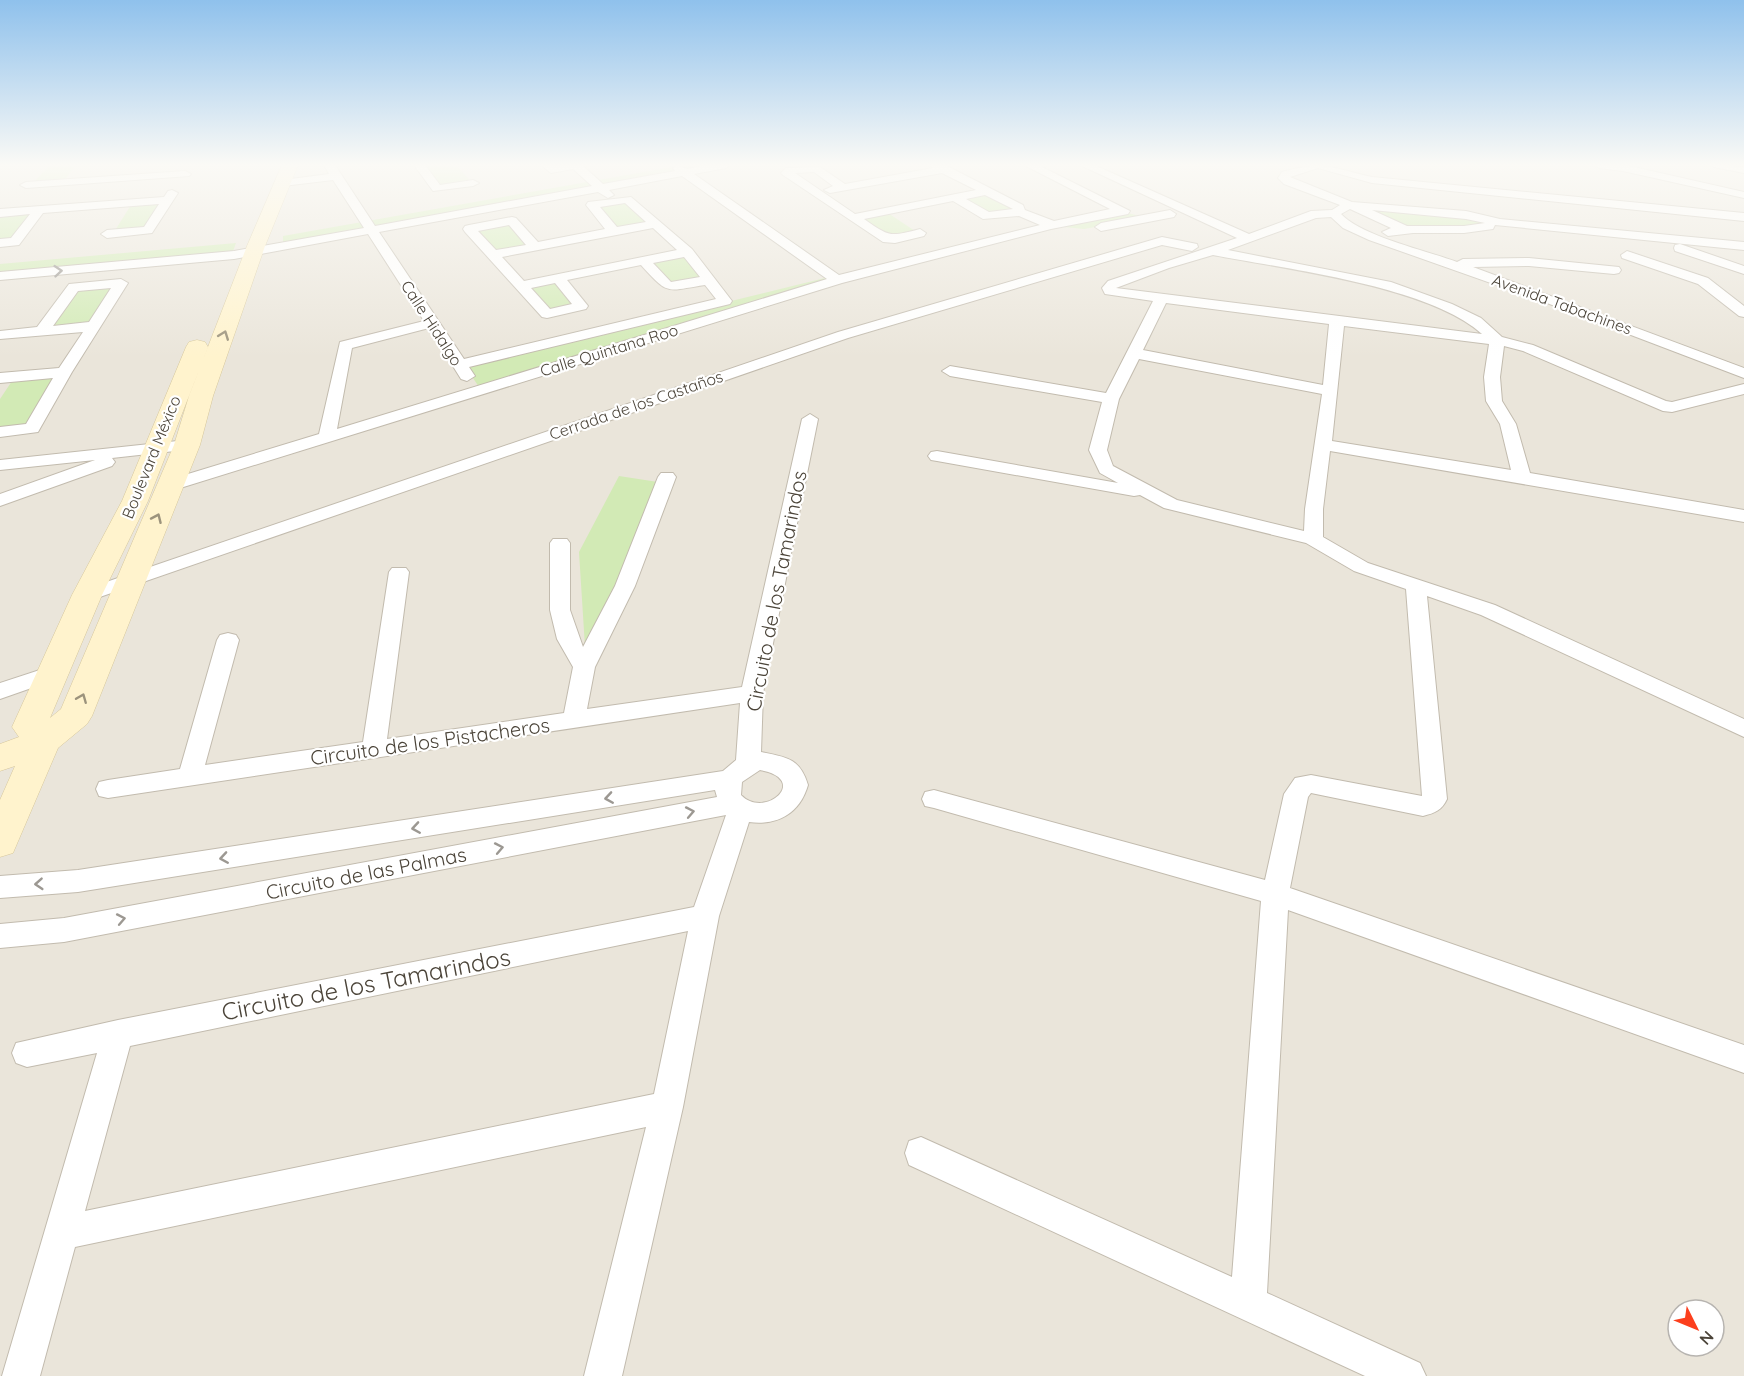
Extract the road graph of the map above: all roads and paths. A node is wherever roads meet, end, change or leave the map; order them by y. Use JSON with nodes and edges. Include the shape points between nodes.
{"nodes":[{"id":1,"x":25,"y":229,"type":"edge"},
{"id":2,"x":111,"y":229,"type":"edge"},
{"id":3,"x":148,"y":229,"type":"edge"},
{"id":4,"x":252,"y":229,"type":"edge"},
{"id":5,"x":257,"y":229,"type":"edge"},
{"id":6,"x":345,"y":229,"type":"edge"},
{"id":7,"x":371,"y":229,"type":"edge"},
{"id":8,"x":469,"y":229,"type":"edge"},
{"id":9,"x":519,"y":229,"type":"edge"},
{"id":10,"x":612,"y":229,"type":"edge"},
{"id":11,"x":628,"y":229,"type":"edge"},
{"id":12,"x":660,"y":229,"type":"edge"},
{"id":13,"x":767,"y":229,"type":"edge"},
{"id":14,"x":869,"y":229,"type":"edge"},
{"id":15,"x":917,"y":229,"type":"edge"},
{"id":16,"x":1033,"y":229,"type":"edge"},
{"id":17,"x":1228,"y":229,"type":"edge"},
{"id":18,"x":1273,"y":229,"type":"edge"},
{"id":19,"x":1358,"y":229,"type":"edge"},
{"id":20,"x":1397,"y":229,"type":"edge"},
{"id":21,"x":1438,"y":229,"type":"edge"},
{"id":22,"x":1466,"y":229,"type":"edge"},
{"id":23,"x":1574,"y":229,"type":"edge"},
{"id":24,"x":138,"y":231,"type":"junction"},
{"id":25,"x":614,"y":232,"type":"junction"},
{"id":26,"x":1372,"y":236,"type":"junction"},
{"id":27,"x":1648,"y":236,"type":"junction"},
{"id":28,"x":895,"y":238,"type":"junction"},
{"id":29,"x":1248,"y":238,"type":"junction"},
{"id":30,"x":0,"y":243,"type":"edge"},
{"id":31,"x":1744,"y":246,"type":"edge"},
{"id":32,"x":247,"y":247,"type":"junction"},
{"id":33,"x":535,"y":247,"type":"junction"},
{"id":34,"x":1192,"y":247,"type":"dead end"},
{"id":35,"x":128,"y":249,"type":"junction"},
{"id":36,"x":1213,"y":251,"type":"junction"},
{"id":37,"x":687,"y":252,"type":"junction"},
{"id":38,"x":491,"y":255,"type":"junction"},
{"id":39,"x":1627,"y":255,"type":"dead end"},
{"id":40,"x":924,"y":257,"type":"junction"},
{"id":41,"x":644,"y":261,"type":"junction"},
{"id":42,"x":0,"y":263,"type":"edge"},
{"id":43,"x":1451,"y":264,"type":"junction"},
{"id":44,"x":120,"y":266,"type":"junction"},
{"id":45,"x":1614,"y":270,"type":"dead end"},
{"id":46,"x":1744,"y":270,"type":"edge"},
{"id":47,"x":0,"y":276,"type":"edge"},
{"id":48,"x":834,"y":277,"type":"junction"},
{"id":49,"x":559,"y":279,"type":"junction"},
{"id":50,"x":709,"y":280,"type":"junction"},
{"id":51,"x":107,"y":283,"type":"junction"},
{"id":52,"x":520,"y":286,"type":"junction"},
{"id":53,"x":1162,"y":298,"type":"junction"},
{"id":54,"x":725,"y":301,"type":"junction"},
{"id":55,"x":555,"y":313,"type":"junction"},
{"id":56,"x":1744,"y":313,"type":"edge"},
{"id":57,"x":1337,"y":319,"type":"junction"},
{"id":58,"x":432,"y":323,"type":"junction"},
{"id":59,"x":95,"y":326,"type":"junction"},
{"id":60,"x":42,"y":331,"type":"junction"},
{"id":61,"x":0,"y":335,"type":"edge"},
{"id":62,"x":575,"y":337,"type":"junction"},
{"id":63,"x":1497,"y":340,"type":"junction"},
{"id":64,"x":1133,"y":353,"type":"junction"},
{"id":65,"x":459,"y":364,"type":"junction"},
{"id":66,"x":950,"y":371,"type":"dead end"},
{"id":67,"x":64,"y":372,"type":"junction"},
{"id":68,"x":1744,"y":373,"type":"edge"},
{"id":69,"x":6,"y":378,"type":"edge"},
{"id":70,"x":1744,"y":389,"type":"edge"},
{"id":71,"x":476,"y":390,"type":"junction"},
{"id":72,"x":1330,"y":391,"type":"junction"},
{"id":73,"x":0,"y":395,"type":"edge"},
{"id":74,"x":1111,"y":399,"type":"junction"},
{"id":75,"x":810,"y":419,"type":"dead end"},
{"id":76,"x":18,"y":430,"type":"junction"},
{"id":77,"x":0,"y":432,"type":"edge"},
{"id":78,"x":327,"y":435,"type":"junction"},
{"id":79,"x":187,"y":445,"type":"junction"},
{"id":80,"x":1323,"y":445,"type":"junction"},
{"id":81,"x":149,"y":448,"type":"junction"},
{"id":82,"x":937,"y":456,"type":"dead end"},
{"id":83,"x":0,"y":457,"type":"edge"},
{"id":84,"x":0,"y":465,"type":"edge"},
{"id":85,"x":668,"y":477,"type":"dead end"},
{"id":86,"x":1522,"y":477,"type":"junction"},
{"id":87,"x":171,"y":485,"type":"junction"},
{"id":88,"x":1147,"y":493,"type":"junction"},
{"id":89,"x":0,"y":500,"type":"edge"},
{"id":90,"x":1744,"y":516,"type":"edge"},
{"id":91,"x":1313,"y":539,"type":"junction"},
{"id":92,"x":560,"y":543,"type":"dead end"},
{"id":93,"x":399,"y":572,"type":"dead end"},
{"id":94,"x":129,"y":581,"type":"junction"},
{"id":95,"x":1416,"y":585,"type":"junction"},
{"id":96,"x":87,"y":595,"type":"junction"},
{"id":97,"x":228,"y":640,"type":"dead end"},
{"id":98,"x":584,"y":667,"type":"junction"},
{"id":99,"x":52,"y":673,"type":"junction"},
{"id":100,"x":0,"y":691,"type":"edge"},
{"id":101,"x":752,"y":693,"type":"junction"},
{"id":102,"x":574,"y":720,"type":"junction"},
{"id":103,"x":1744,"y":729,"type":"edge"},
{"id":104,"x":44,"y":741,"type":"junction"},
{"id":105,"x":374,"y":749,"type":"junction"},
{"id":106,"x":0,"y":758,"type":"edge"},
{"id":107,"x":190,"y":777,"type":"junction"},
{"id":108,"x":108,"y":789,"type":"dead end"},
{"id":109,"x":737,"y":789,"type":"junction"},
{"id":110,"x":934,"y":798,"type":"dead end"},
{"id":111,"x":0,"y":842,"type":"edge"},
{"id":112,"x":0,"y":887,"type":"edge"},
{"id":113,"x":1275,"y":894,"type":"junction"},
{"id":114,"x":705,"y":916,"type":"junction"},
{"id":115,"x":0,"y":936,"type":"edge"},
{"id":116,"x":118,"y":1034,"type":"junction"},
{"id":117,"x":27,"y":1053,"type":"dead end"},
{"id":118,"x":1744,"y":1059,"type":"edge"},
{"id":119,"x":667,"y":1107,"type":"junction"},
{"id":120,"x":921,"y":1153,"type":"dead end"},
{"id":121,"x":62,"y":1233,"type":"junction"},
{"id":122,"x":1248,"y":1304,"type":"junction"},
{"id":123,"x":21,"y":1376,"type":"edge"},
{"id":124,"x":603,"y":1376,"type":"edge"},
{"id":125,"x":1407,"y":1376,"type":"edge"}],
"edges":[{"from":1,"to":30,"type":"street","via":[[15,242]]},
{"from":2,"to":24,"type":"street","via":[[108,234]]},
{"from":3,"to":24,"type":"street"},
{"from":4,"to":32,"type":"main road","name":"Boulevard México"},
{"from":5,"to":32,"type":"main road","name":"Boulevard México"},
{"from":6,"to":32,"type":"street"},
{"from":7,"to":58,"type":"street","name":"Calle Hidalgo"},
{"from":8,"to":38,"type":"street"},
{"from":9,"to":33,"type":"street"},
{"from":10,"to":25,"type":"street"},
{"from":11,"to":25,"type":"street"},
{"from":12,"to":37,"type":"street"},
{"from":13,"to":48,"type":"street"},
{"from":14,"to":28,"type":"street","via":[[883,238]]},
{"from":15,"to":28,"type":"street","via":[[920,231]]},
{"from":16,"to":40,"type":"street","name":"Calle Quintana Roo"},
{"from":17,"to":29,"type":"street"},
{"from":18,"to":29,"type":"street"},
{"from":19,"to":26,"type":"street","name":"Avenida Tabachines"},
{"from":20,"to":26,"type":"street"},
{"from":21,"to":22,"type":"street"},
{"from":23,"to":27,"type":"street"},
{"from":24,"to":35,"type":"street"},
{"from":25,"to":33,"type":"street"},
{"from":26,"to":43,"type":"street","name":"Avenida Tabachines"},
{"from":27,"to":31,"type":"street"},
{"from":27,"to":46,"type":"street"},
{"from":28,"to":40,"type":"street"},
{"from":29,"to":36,"type":"street"},
{"from":32,"to":35,"type":"street"},
{"from":32,"to":44,"type":"street"},
{"from":79,"to":32,"type":"main road","name":"Boulevard México","one_way":true},
{"from":32,"to":81,"type":"main road","name":"Boulevard México"},
{"from":33,"to":38,"type":"street"},
{"from":34,"to":94,"type":"street","name":"Cerrada de los Castaños","via":[[1162,241],[854,332]]},
{"from":35,"to":42,"type":"street"},
{"from":35,"to":44,"type":"street"},
{"from":36,"to":53,"type":"street","via":[[1164,265],[1109,288],[1119,293]]},
{"from":36,"to":63,"type":"street","via":[[1411,292],[1476,321]]},
{"from":37,"to":41,"type":"street"},
{"from":37,"to":50,"type":"street"},
{"from":38,"to":52,"type":"street"},
{"from":39,"to":56,"type":"street","via":[[1703,281]]},
{"from":40,"to":48,"type":"street","name":"Calle Quintana Roo"},
{"from":41,"to":49,"type":"street"},
{"from":41,"to":50,"type":"street","via":[[670,286]]},
{"from":43,"to":45,"type":"street","via":[[1529,262]]},
{"from":43,"to":68,"type":"street","name":"Avenida Tabachines"},
{"from":47,"to":44,"type":"street","one_way":true},
{"from":44,"to":51,"type":"street"},
{"from":48,"to":54,"type":"street","name":"Calle Quintana Roo"},
{"from":48,"to":71,"type":"street","name":"Calle Quintana Roo"},
{"from":49,"to":52,"type":"street"},
{"from":49,"to":55,"type":"street","via":[[580,306]]},
{"from":50,"to":54,"type":"street"},
{"from":51,"to":59,"type":"street","via":[[121,283]]},
{"from":51,"to":60,"type":"street","via":[[74,287]]},
{"from":52,"to":55,"type":"street","via":[[547,314]]},
{"from":53,"to":57,"type":"street"},
{"from":53,"to":64,"type":"street"},
{"from":54,"to":62,"type":"street","name":"Calle Quintana Roo"},
{"from":55,"to":62,"type":"street"},
{"from":57,"to":63,"type":"street"},
{"from":57,"to":72,"type":"street"},
{"from":58,"to":65,"type":"street","name":"Calle Hidalgo"},
{"from":58,"to":78,"type":"street","via":[[345,345]]},
{"from":59,"to":60,"type":"street"},
{"from":59,"to":67,"type":"street"},
{"from":60,"to":61,"type":"street"},
{"from":62,"to":65,"type":"street","name":"Calle Quintana Roo"},
{"from":63,"to":70,"type":"street","via":[[1528,348],[1663,406]]},
{"from":63,"to":86,"type":"street","via":[[1492,377],[1494,401],[1508,424]]},
{"from":64,"to":72,"type":"street"},
{"from":64,"to":74,"type":"street"},
{"from":65,"to":71,"type":"street","name":"Calle Hidalgo"},
{"from":66,"to":74,"type":"street"},
{"from":67,"to":69,"type":"street"},
{"from":67,"to":76,"type":"street","via":[[32,428]]},
{"from":69,"to":73,"type":"street"},
{"from":71,"to":78,"type":"street","name":"Calle Quintana Roo"},
{"from":72,"to":80,"type":"street"},
{"from":74,"to":88,"type":"street","via":[[1099,457],[1106,469]]},
{"from":75,"to":101,"type":"street","name":"Circuito de los Tamarindos"},
{"from":76,"to":77,"type":"street"},
{"from":76,"to":83,"type":"street"},
{"from":78,"to":87,"type":"street","name":"Calle Quintana Roo"},
{"from":79,"to":81,"type":"street"},
{"from":79,"to":87,"type":"main road","name":"Boulevard México"},
{"from":80,"to":86,"type":"street"},
{"from":80,"to":91,"type":"street"},
{"from":81,"to":84,"type":"street"},
{"from":81,"to":89,"type":"street"},
{"from":81,"to":96,"type":"main road","name":"Boulevard México","via":[[135,501]]},
{"from":82,"to":88,"type":"street"},
{"from":85,"to":98,"type":"street","via":[[625,586]]},
{"from":86,"to":90,"type":"street"},
{"from":94,"to":87,"type":"main road","name":"Boulevard México","one_way":true},
{"from":88,"to":91,"type":"street","via":[[1171,504]]},
{"from":91,"to":95,"type":"street","via":[[1361,567]]},
{"from":92,"to":98,"type":"street","via":[[560,610],[568,639]]},
{"from":93,"to":105,"type":"street"},
{"from":94,"to":96,"type":"street","name":"Cerrada de los Castaños"},
{"from":104,"to":94,"type":"main road","name":"Boulevard México","one_way":true,"via":[[75,716]]},
{"from":95,"to":103,"type":"street","via":[[1488,610]]},
{"from":95,"to":113,"type":"street","via":[[1434,799],[1423,806],[1323,785],[1304,785],[1296,794]]},
{"from":96,"to":99,"type":"main road","name":"Boulevard México"},
{"from":97,"to":107,"type":"street"},
{"from":98,"to":102,"type":"street"},
{"from":99,"to":100,"type":"street"},
{"from":99,"to":104,"type":"main road","name":"Boulevard México","via":[[29,727]]},
{"from":101,"to":102,"type":"street","name":"Circuito de los Pistacheros"},
{"from":101,"to":109,"type":"street","name":"Circuito de los Tamarindos"},
{"from":102,"to":105,"type":"street","name":"Circuito de los Pistacheros"},
{"from":104,"to":106,"type":"main road"},
{"from":104,"to":111,"type":"main road","name":"Boulevard México"},
{"from":105,"to":107,"type":"street","name":"Circuito de los Pistacheros"},
{"from":107,"to":108,"type":"street","name":"Circuito de los Pistacheros"},
{"from":109,"to":112,"type":"street","name":"Circuito de las Palmas","one_way":true,"via":[[78,881]]},
{"from":109,"to":114,"type":"street","name":"Circuito de los Tamarindos"},
{"from":115,"to":109,"type":"street","name":"Circuito de las Palmas","one_way":true,"via":[[64,930]]},
{"from":110,"to":113,"type":"street"},
{"from":113,"to":118,"type":"street"},
{"from":113,"to":122,"type":"street"},
{"from":114,"to":116,"type":"street","name":"Circuito de los Tamarindos"},
{"from":114,"to":119,"type":"street","name":"Circuito de los Tamarindos"},
{"from":116,"to":117,"type":"street","name":"Circuito de los Tamarindos"},
{"from":116,"to":121,"type":"street"},
{"from":119,"to":121,"type":"street"},
{"from":119,"to":124,"type":"street","name":"Circuito de los Tamarindos"},
{"from":120,"to":122,"type":"street"},
{"from":121,"to":123,"type":"street"},
{"from":122,"to":125,"type":"street"}]}
